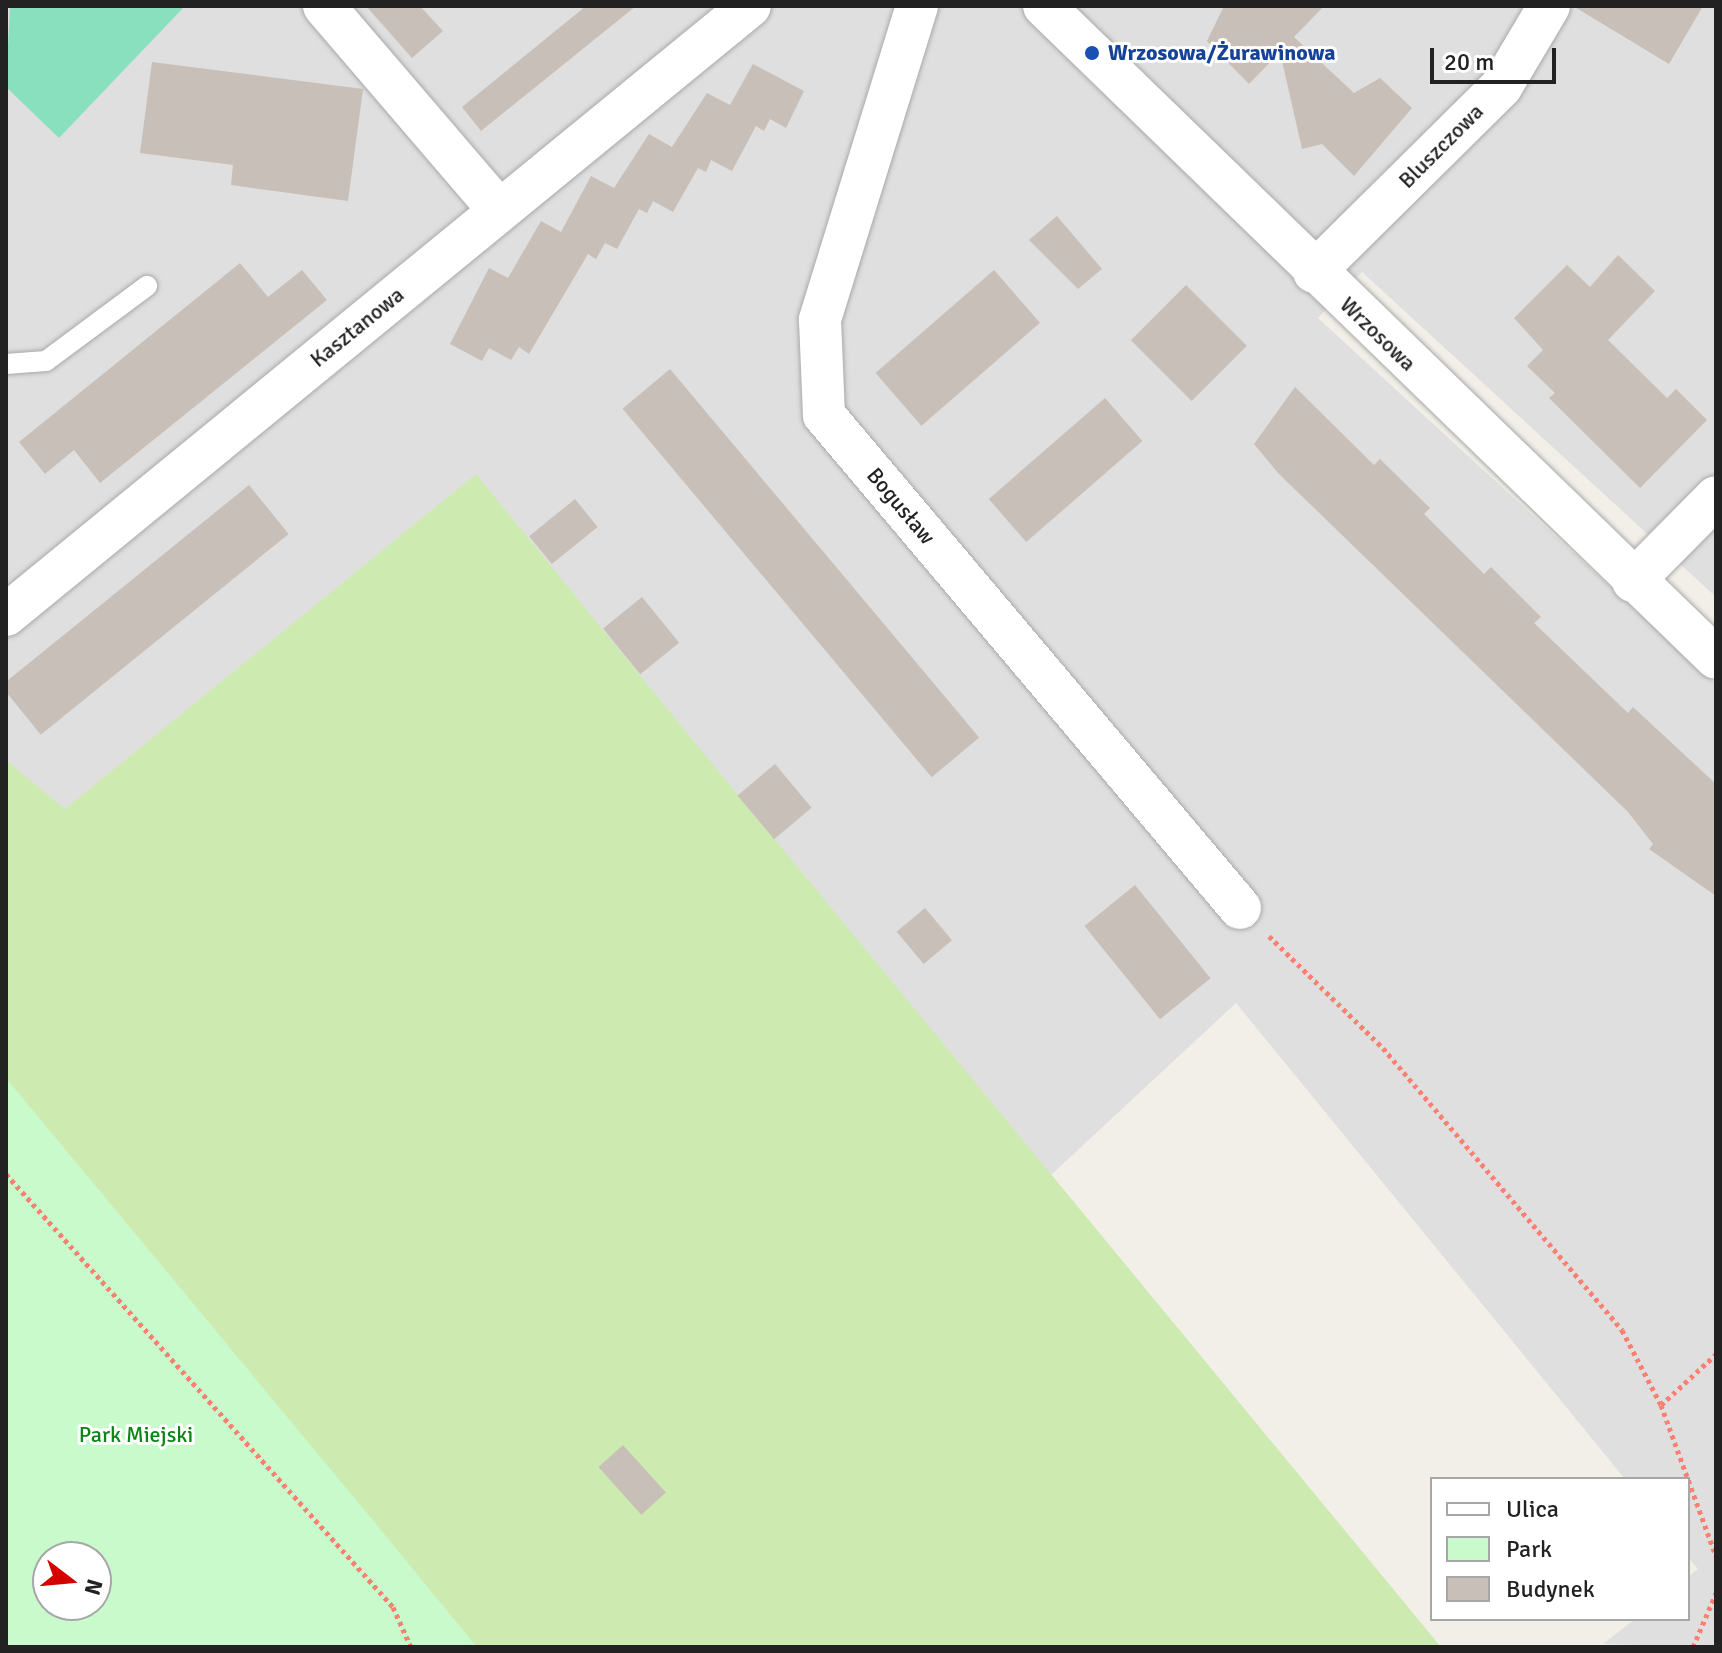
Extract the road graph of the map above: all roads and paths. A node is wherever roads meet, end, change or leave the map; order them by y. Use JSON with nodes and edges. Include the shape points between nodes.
{"nodes":[{"id":1,"x":324,"y":6,"type":"edge"},
{"id":2,"x":750,"y":6,"type":"edge"},
{"id":3,"x":1044,"y":6,"type":"edge"},
{"id":4,"x":1549,"y":6,"type":"edge"},
{"id":5,"x":903,"y":11,"type":"edge"},
{"id":6,"x":499,"y":210,"type":"junction"},
{"id":7,"x":1314,"y":272,"type":"junction"},
{"id":8,"x":147,"y":286,"type":"dead end"},
{"id":9,"x":6,"y":364,"type":"edge"},
{"id":10,"x":1716,"y":497,"type":"edge"},
{"id":11,"x":1633,"y":581,"type":"junction"},
{"id":12,"x":6,"y":615,"type":"edge"},
{"id":13,"x":1716,"y":658,"type":"edge"},
{"id":14,"x":1240,"y":908,"type":"joint"},
{"id":15,"x":6,"y":1174,"type":"edge"},
{"id":16,"x":1716,"y":1354,"type":"edge"},
{"id":17,"x":1661,"y":1405,"type":"junction"},
{"id":18,"x":1687,"y":1477,"type":"edge"},
{"id":19,"x":1690,"y":1485,"type":"edge"},
{"id":20,"x":1716,"y":1556,"type":"edge"},
{"id":21,"x":1716,"y":1593,"type":"edge"},
{"id":22,"x":411,"y":1647,"type":"edge"},
{"id":23,"x":1693,"y":1647,"type":"edge"}],
"edges":[{"from":1,"to":6,"type":"street"},
{"from":2,"to":6,"type":"street"},
{"from":3,"to":7,"type":"street","name":"Wrzosowa"},
{"from":4,"to":7,"type":"street","name":"Bluszczowa","via":[[1501,87]]},
{"from":5,"to":14,"type":"street","name":"Bogusław","via":[[820,320],[824,415]]},
{"from":6,"to":12,"type":"street","name":"Kasztanowa"},
{"from":7,"to":11,"type":"street","name":"Wrzosowa"},
{"from":8,"to":9,"type":"lane","via":[[46,361]]},
{"from":10,"to":11,"type":"street"},
{"from":11,"to":13,"type":"street","name":"Wrzosowa"},
{"from":14,"to":17,"type":"path","via":[[1383,1048],[1622,1330]]},
{"from":15,"to":22,"type":"path","via":[[393,1607]]},
{"from":16,"to":17,"type":"path"},
{"from":17,"to":18,"type":"path"},
{"from":19,"to":20,"type":"path"},
{"from":21,"to":23,"type":"path"}]}
